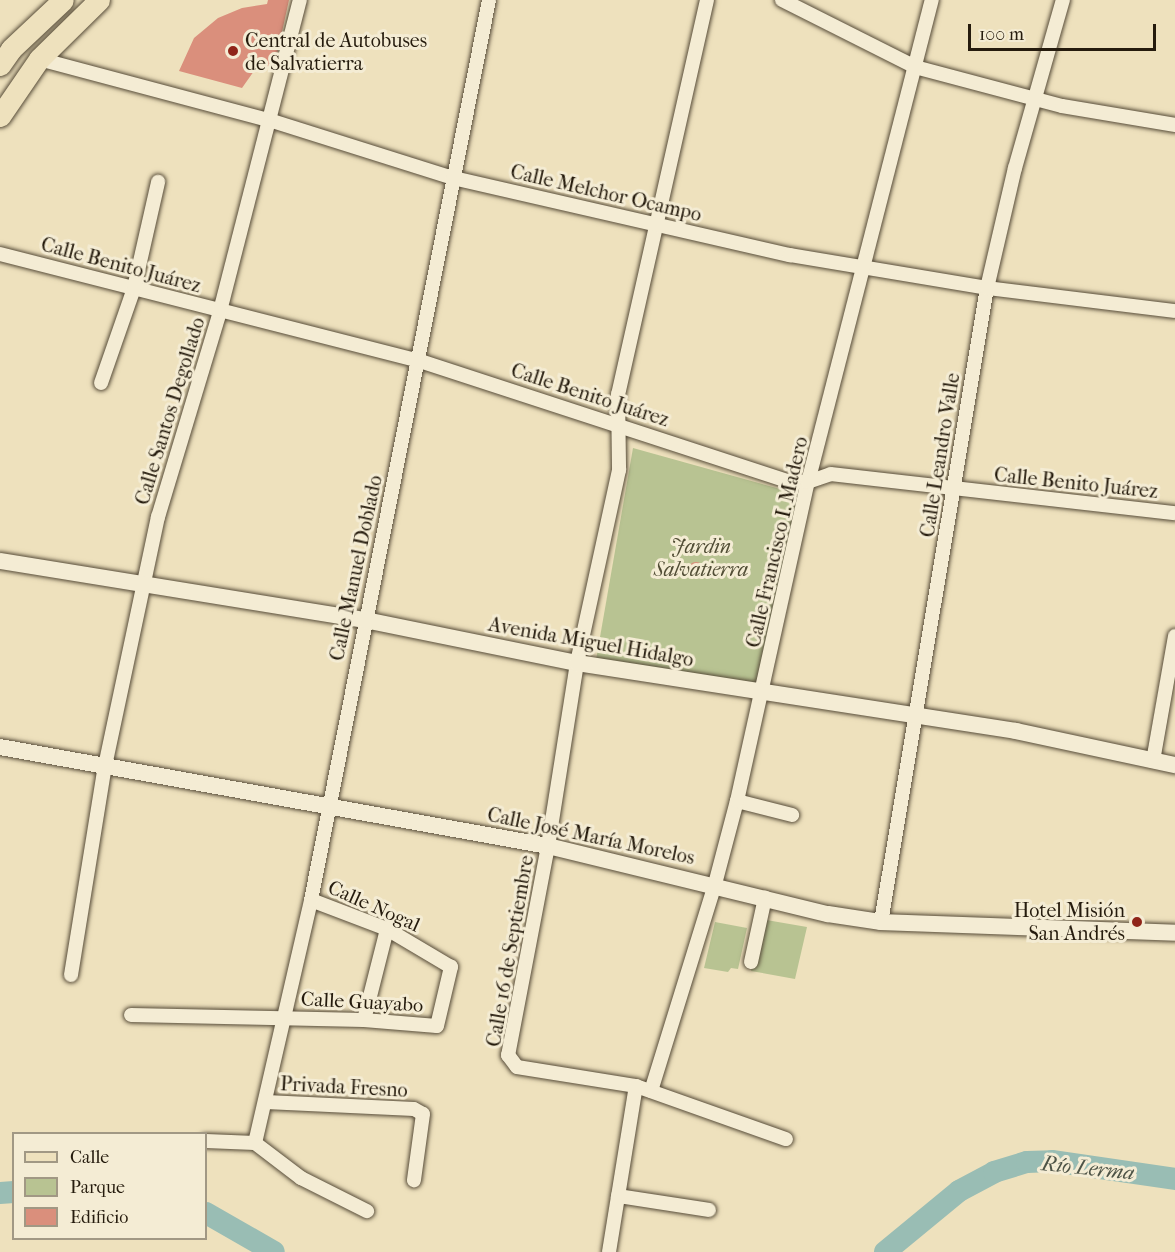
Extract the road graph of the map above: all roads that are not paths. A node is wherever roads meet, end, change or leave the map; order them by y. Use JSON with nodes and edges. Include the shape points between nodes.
{"nodes":[{"id":1,"x":63,"y":0,"type":"edge"},
{"id":2,"x":99,"y":0,"type":"edge"},
{"id":3,"x":300,"y":0,"type":"edge"},
{"id":4,"x":489,"y":0,"type":"edge"},
{"id":5,"x":707,"y":0,"type":"edge"},
{"id":6,"x":782,"y":0,"type":"edge"},
{"id":7,"x":932,"y":0,"type":"edge"},
{"id":8,"x":1063,"y":0,"type":"edge"},
{"id":9,"x":39,"y":59,"type":"junction"},
{"id":10,"x":0,"y":65,"type":"edge"},
{"id":11,"x":915,"y":67,"type":"junction"},
{"id":12,"x":1033,"y":99,"type":"junction"},
{"id":13,"x":0,"y":116,"type":"edge"},
{"id":14,"x":269,"y":120,"type":"junction"},
{"id":15,"x":1175,"y":125,"type":"edge"},
{"id":16,"x":453,"y":178,"type":"junction"},
{"id":17,"x":158,"y":182,"type":"dead end"},
{"id":18,"x":658,"y":225,"type":"junction"},
{"id":19,"x":0,"y":254,"type":"edge"},
{"id":20,"x":866,"y":268,"type":"junction"},
{"id":21,"x":134,"y":288,"type":"junction"},
{"id":22,"x":987,"y":288,"type":"junction"},
{"id":23,"x":220,"y":311,"type":"junction"},
{"id":24,"x":1175,"y":311,"type":"edge"},
{"id":25,"x":420,"y":361,"type":"junction"},
{"id":26,"x":101,"y":383,"type":"dead end"},
{"id":27,"x":618,"y":425,"type":"junction"},
{"id":28,"x":808,"y":482,"type":"junction"},
{"id":29,"x":955,"y":489,"type":"junction"},
{"id":30,"x":1175,"y":513,"type":"edge"},
{"id":31,"x":0,"y":561,"type":"edge"},
{"id":32,"x":144,"y":585,"type":"junction"},
{"id":33,"x":365,"y":620,"type":"junction"},
{"id":34,"x":1175,"y":636,"type":"edge"},
{"id":35,"x":578,"y":663,"type":"junction"},
{"id":36,"x":763,"y":692,"type":"junction"},
{"id":37,"x":918,"y":715,"type":"junction"},
{"id":38,"x":0,"y":747,"type":"edge"},
{"id":39,"x":1153,"y":760,"type":"junction"},
{"id":40,"x":1175,"y":765,"type":"edge"},
{"id":41,"x":105,"y":766,"type":"junction"},
{"id":42,"x":737,"y":801,"type":"junction"},
{"id":43,"x":327,"y":807,"type":"junction"},
{"id":44,"x":792,"y":815,"type":"dead end"},
{"id":45,"x":548,"y":846,"type":"junction"},
{"id":46,"x":715,"y":884,"type":"junction"},
{"id":47,"x":765,"y":898,"type":"junction"},
{"id":48,"x":311,"y":900,"type":"junction"},
{"id":49,"x":881,"y":921,"type":"junction"},
{"id":50,"x":387,"y":929,"type":"junction"},
{"id":51,"x":1175,"y":933,"type":"edge"},
{"id":52,"x":751,"y":962,"type":"dead end"},
{"id":53,"x":71,"y":975,"type":"dead end"},
{"id":54,"x":131,"y":1015,"type":"dead end"},
{"id":55,"x":285,"y":1018,"type":"junction"},
{"id":56,"x":364,"y":1020,"type":"junction"},
{"id":57,"x":437,"y":1026,"type":"joint"},
{"id":58,"x":636,"y":1086,"type":"junction"},
{"id":59,"x":651,"y":1091,"type":"junction"},
{"id":60,"x":266,"y":1102,"type":"junction"},
{"id":61,"x":786,"y":1139,"type":"dead end"},
{"id":62,"x":207,"y":1141,"type":"edge"},
{"id":63,"x":255,"y":1143,"type":"junction"},
{"id":64,"x":414,"y":1180,"type":"dead end"},
{"id":65,"x":618,"y":1196,"type":"junction"},
{"id":66,"x":709,"y":1210,"type":"dead end"},
{"id":67,"x":366,"y":1211,"type":"dead end"},
{"id":68,"x":609,"y":1252,"type":"edge"}],
"edges":[{"from":1,"to":10,"type":"main road","via":[[11,49]]},
{"from":2,"to":9,"type":"main road"},
{"from":3,"to":14,"type":"street","name":"Calle Santos Degollado"},
{"from":4,"to":16,"type":"street","name":"Calle Manuel Doblado"},
{"from":5,"to":18,"type":"street","name":"Calle 16 de Septiembre"},
{"from":6,"to":11,"type":"street"},
{"from":7,"to":11,"type":"street","name":"Calle Francisco I. Madero"},
{"from":8,"to":12,"type":"street","name":"Calle Leandro Valle"},
{"from":9,"to":13,"type":"main road"},
{"from":9,"to":14,"type":"street","name":"Calle Melchor Ocampo"},
{"from":11,"to":12,"type":"street"},
{"from":11,"to":20,"type":"street","name":"Calle Francisco I. Madero"},
{"from":12,"to":15,"type":"street"},
{"from":12,"to":22,"type":"street","name":"Calle Leandro Valle"},
{"from":14,"to":16,"type":"street","name":"Calle Melchor Ocampo"},
{"from":14,"to":23,"type":"street","name":"Calle Santos Degollado"},
{"from":16,"to":18,"type":"street","name":"Calle Melchor Ocampo"},
{"from":16,"to":25,"type":"street","name":"Calle Manuel Doblado"},
{"from":17,"to":21,"type":"street"},
{"from":18,"to":20,"type":"street","name":"Calle Melchor Ocampo"},
{"from":18,"to":27,"type":"street","name":"Calle 16 de Septiembre","via":[[618,393]]},
{"from":19,"to":21,"type":"street","name":"Calle Benito Juárez"},
{"from":20,"to":22,"type":"street","name":"Calle Melchor Ocampo"},
{"from":20,"to":28,"type":"street","name":"Calle Francisco I. Madero"},
{"from":21,"to":23,"type":"street","name":"Calle Benito Juárez"},
{"from":21,"to":26,"type":"street"},
{"from":22,"to":24,"type":"street","name":"Calle Melchor Ocampo"},
{"from":22,"to":29,"type":"street","name":"Calle Leandro Valle"},
{"from":23,"to":25,"type":"street","name":"Calle Benito Juárez"},
{"from":23,"to":32,"type":"street","name":"Calle Santos Degollado","via":[[158,518]]},
{"from":25,"to":27,"type":"street","name":"Calle Benito Juárez"},
{"from":25,"to":33,"type":"street","name":"Calle Manuel Doblado"},
{"from":27,"to":28,"type":"street","name":"Calle Benito Juárez","via":[[788,481]]},
{"from":27,"to":35,"type":"street","name":"Calle 16 de Septiembre","via":[[619,470]]},
{"from":28,"to":29,"type":"street","name":"Calle Benito Juárez","via":[[831,474]]},
{"from":28,"to":36,"type":"street","name":"Calle Francisco I. Madero"},
{"from":29,"to":30,"type":"street","name":"Calle Benito Juárez"},
{"from":29,"to":37,"type":"street","name":"Calle Leandro Valle"},
{"from":31,"to":32,"type":"street","name":"Avenida Miguel Hidalgo"},
{"from":32,"to":33,"type":"street","name":"Avenida Miguel Hidalgo"},
{"from":32,"to":41,"type":"street","name":"Calle Santos Degollado"},
{"from":33,"to":35,"type":"street","name":"Avenida Miguel Hidalgo"},
{"from":33,"to":43,"type":"street","name":"Calle Manuel Doblado"},
{"from":34,"to":39,"type":"street"},
{"from":35,"to":36,"type":"street","name":"Avenida Miguel Hidalgo"},
{"from":35,"to":45,"type":"street","name":"Calle 16 de Septiembre"},
{"from":36,"to":37,"type":"street","name":"Avenida Miguel Hidalgo"},
{"from":36,"to":42,"type":"street","name":"Calle Francisco I. Madero"},
{"from":37,"to":39,"type":"street","name":"Avenida Miguel Hidalgo"},
{"from":37,"to":49,"type":"street","name":"Calle Leandro Valle"},
{"from":38,"to":41,"type":"street","name":"Calle José María Morelos"},
{"from":39,"to":40,"type":"street","name":"Avenida Miguel Hidalgo"},
{"from":41,"to":43,"type":"street","name":"Calle José María Morelos"},
{"from":41,"to":53,"type":"street","name":"Calle Santos Degollado"},
{"from":42,"to":44,"type":"street"},
{"from":42,"to":46,"type":"street","name":"Calle Francisco I. Madero"},
{"from":43,"to":45,"type":"street","name":"Calle José María Morelos"},
{"from":43,"to":48,"type":"street","name":"Calle Manuel Doblado"},
{"from":45,"to":46,"type":"street","name":"Calle José María Morelos"},
{"from":45,"to":58,"type":"street","name":"Calle 16 de Septiembre","via":[[508,1055],[517,1067]]},
{"from":46,"to":47,"type":"street","name":"Calle José María Morelos"},
{"from":46,"to":59,"type":"street","name":"Calle Francisco I. Madero"},
{"from":47,"to":49,"type":"street","name":"Calle José María Morelos","via":[[828,914]]},
{"from":47,"to":52,"type":"street"},
{"from":48,"to":50,"type":"street","name":"Calle Nogal"},
{"from":48,"to":55,"type":"street","name":"Calle Manuel Doblado"},
{"from":49,"to":51,"type":"street","name":"Calle José María Morelos"},
{"from":50,"to":56,"type":"street"},
{"from":50,"to":57,"type":"street","name":"Calle Nogal","via":[[451,967]]},
{"from":54,"to":55,"type":"street","name":"Calle Guayabo"},
{"from":55,"to":56,"type":"street","name":"Calle Guayabo"},
{"from":55,"to":60,"type":"street","name":"Calle Manuel Doblado"},
{"from":56,"to":57,"type":"street","name":"Calle Guayabo"},
{"from":58,"to":59,"type":"street"},
{"from":58,"to":65,"type":"street"},
{"from":59,"to":61,"type":"street"},
{"from":60,"to":63,"type":"street","name":"Calle Manuel Doblado"},
{"from":60,"to":64,"type":"street","name":"Privada Fresno","via":[[414,1109],[423,1114]]},
{"from":62,"to":63,"type":"street"},
{"from":63,"to":67,"type":"street","via":[[301,1178]]},
{"from":65,"to":66,"type":"street"},
{"from":65,"to":68,"type":"street"}]}
